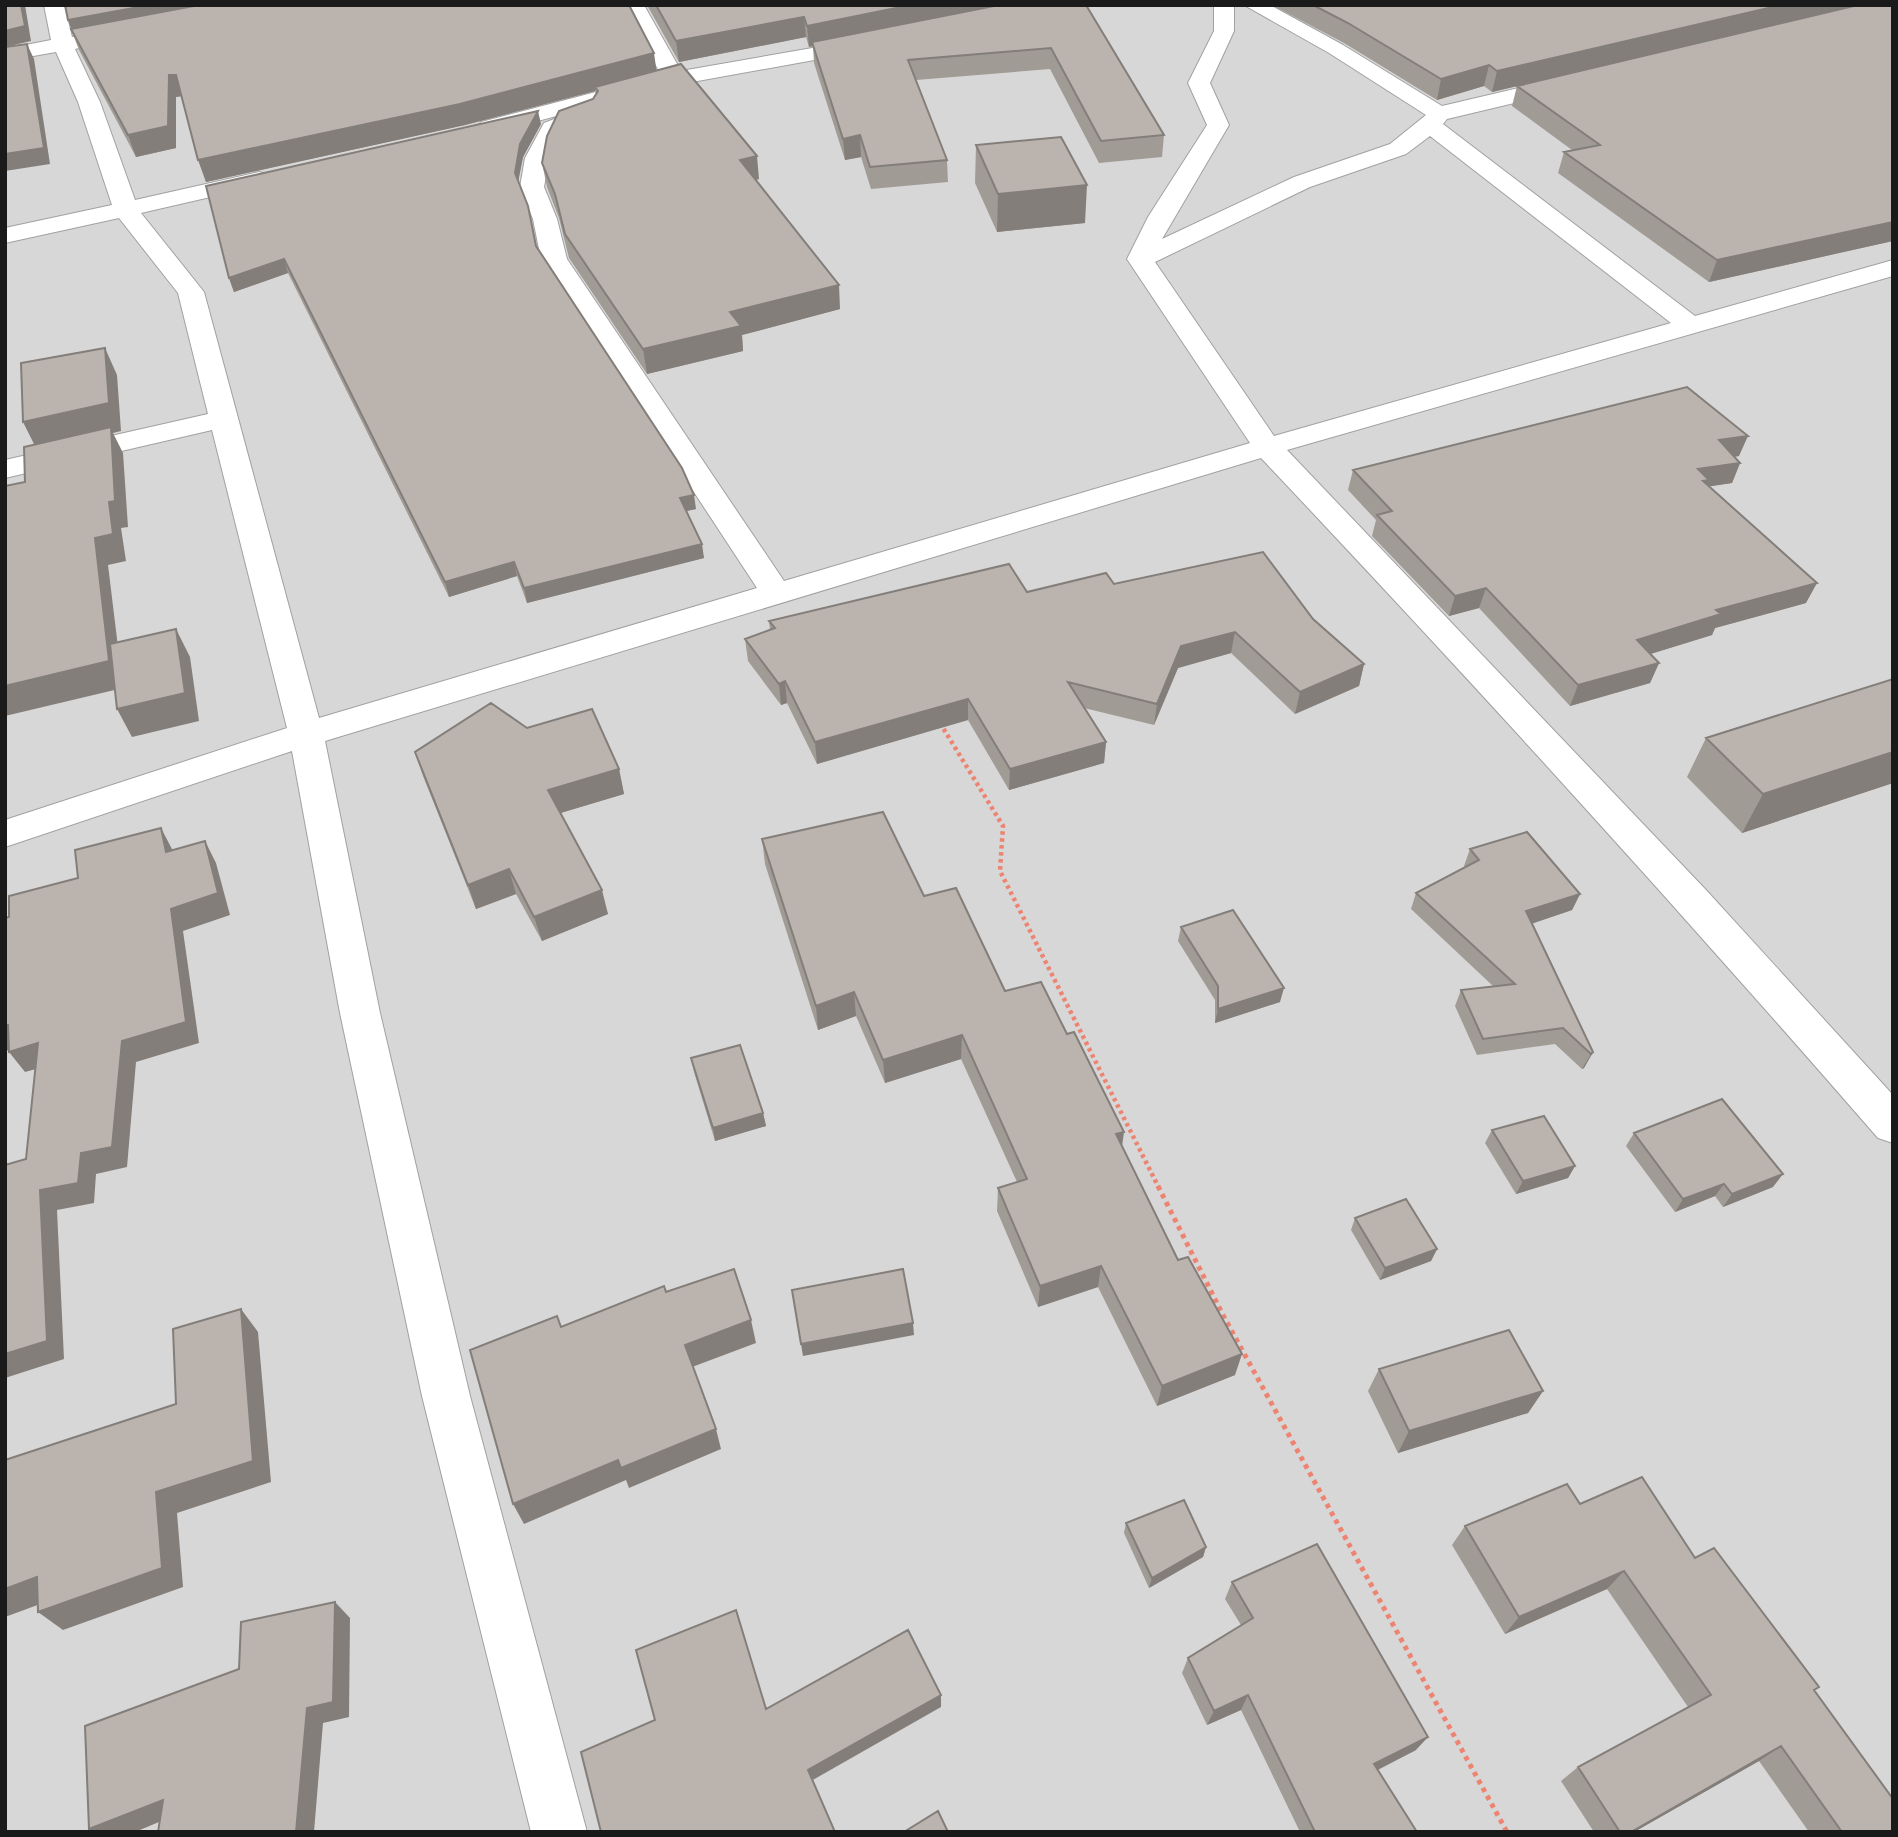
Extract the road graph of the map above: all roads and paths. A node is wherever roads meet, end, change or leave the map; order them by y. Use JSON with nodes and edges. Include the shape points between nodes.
{"nodes":[{"id":1,"x":54,"y":5,"type":"edge"},
{"id":2,"x":634,"y":5,"type":"edge"},
{"id":3,"x":1224,"y":5,"type":"edge"},
{"id":4,"x":1254,"y":5,"type":"edge"},
{"id":5,"x":104,"y":37,"type":"edge"},
{"id":6,"x":880,"y":41,"type":"edge"},
{"id":7,"x":62,"y":45,"type":"junction"},
{"id":8,"x":5,"y":55,"type":"edge"},
{"id":9,"x":676,"y":78,"type":"junction"},
{"id":10,"x":1586,"y":79,"type":"edge"},
{"id":11,"x":1434,"y":119,"type":"junction"},
{"id":12,"x":473,"y":131,"type":"edge"},
{"id":13,"x":287,"y":173,"type":"edge"},
{"id":14,"x":126,"y":210,"type":"junction"},
{"id":15,"x":5,"y":236,"type":"edge"},
{"id":16,"x":1140,"y":258,"type":"junction"},
{"id":17,"x":1893,"y":268,"type":"edge"},
{"id":18,"x":1690,"y":325,"type":"junction"},
{"id":19,"x":222,"y":419,"type":"junction"},
{"id":20,"x":1267,"y":447,"type":"junction"},
{"id":21,"x":5,"y":469,"type":"edge"},
{"id":22,"x":777,"y":594,"type":"junction"},
{"id":23,"x":936,"y":716,"type":"edge"},
{"id":24,"x":306,"y":734,"type":"junction"},
{"id":25,"x":5,"y":834,"type":"edge"},
{"id":26,"x":1893,"y":1125,"type":"edge"},
{"id":27,"x":559,"y":1832,"type":"edge"},
{"id":28,"x":1507,"y":1832,"type":"edge"}],
"edges":[{"from":1,"to":7,"type":"street"},
{"from":2,"to":9,"type":"street","via":[[666,68]]},
{"from":3,"to":16,"type":"street","via":[[1224,31],[1199,83],[1218,125]]},
{"from":4,"to":11,"type":"street","via":[[1336,49]]},
{"from":5,"to":7,"type":"street"},
{"from":6,"to":9,"type":"street"},
{"from":7,"to":8,"type":"street"},
{"from":7,"to":14,"type":"street","via":[[89,102]]},
{"from":9,"to":12,"type":"street"},
{"from":9,"to":22,"type":"street","via":[[552,128],[537,158],[532,187],[554,259]]},
{"from":10,"to":11,"type":"street"},
{"from":11,"to":16,"type":"street","via":[[1398,149],[1302,181]]},
{"from":11,"to":18,"type":"street"},
{"from":13,"to":14,"type":"street"},
{"from":14,"to":15,"type":"street"},
{"from":14,"to":19,"type":"street","via":[[191,292]]},
{"from":16,"to":20,"type":"street"},
{"from":17,"to":18,"type":"street"},
{"from":18,"to":20,"type":"street"},
{"from":19,"to":21,"type":"street"},
{"from":19,"to":24,"type":"street","via":[[265,566]]},
{"from":20,"to":22,"type":"street"},
{"from":20,"to":26,"type":"street","via":[[1675,880]]},
{"from":22,"to":24,"type":"street"},
{"from":23,"to":28,"type":"path","via":[[1003,825],[1000,871],[1218,1305]]},
{"from":24,"to":25,"type":"street"},
{"from":24,"to":27,"type":"street","via":[[360,1013],[446,1396]]}]}
